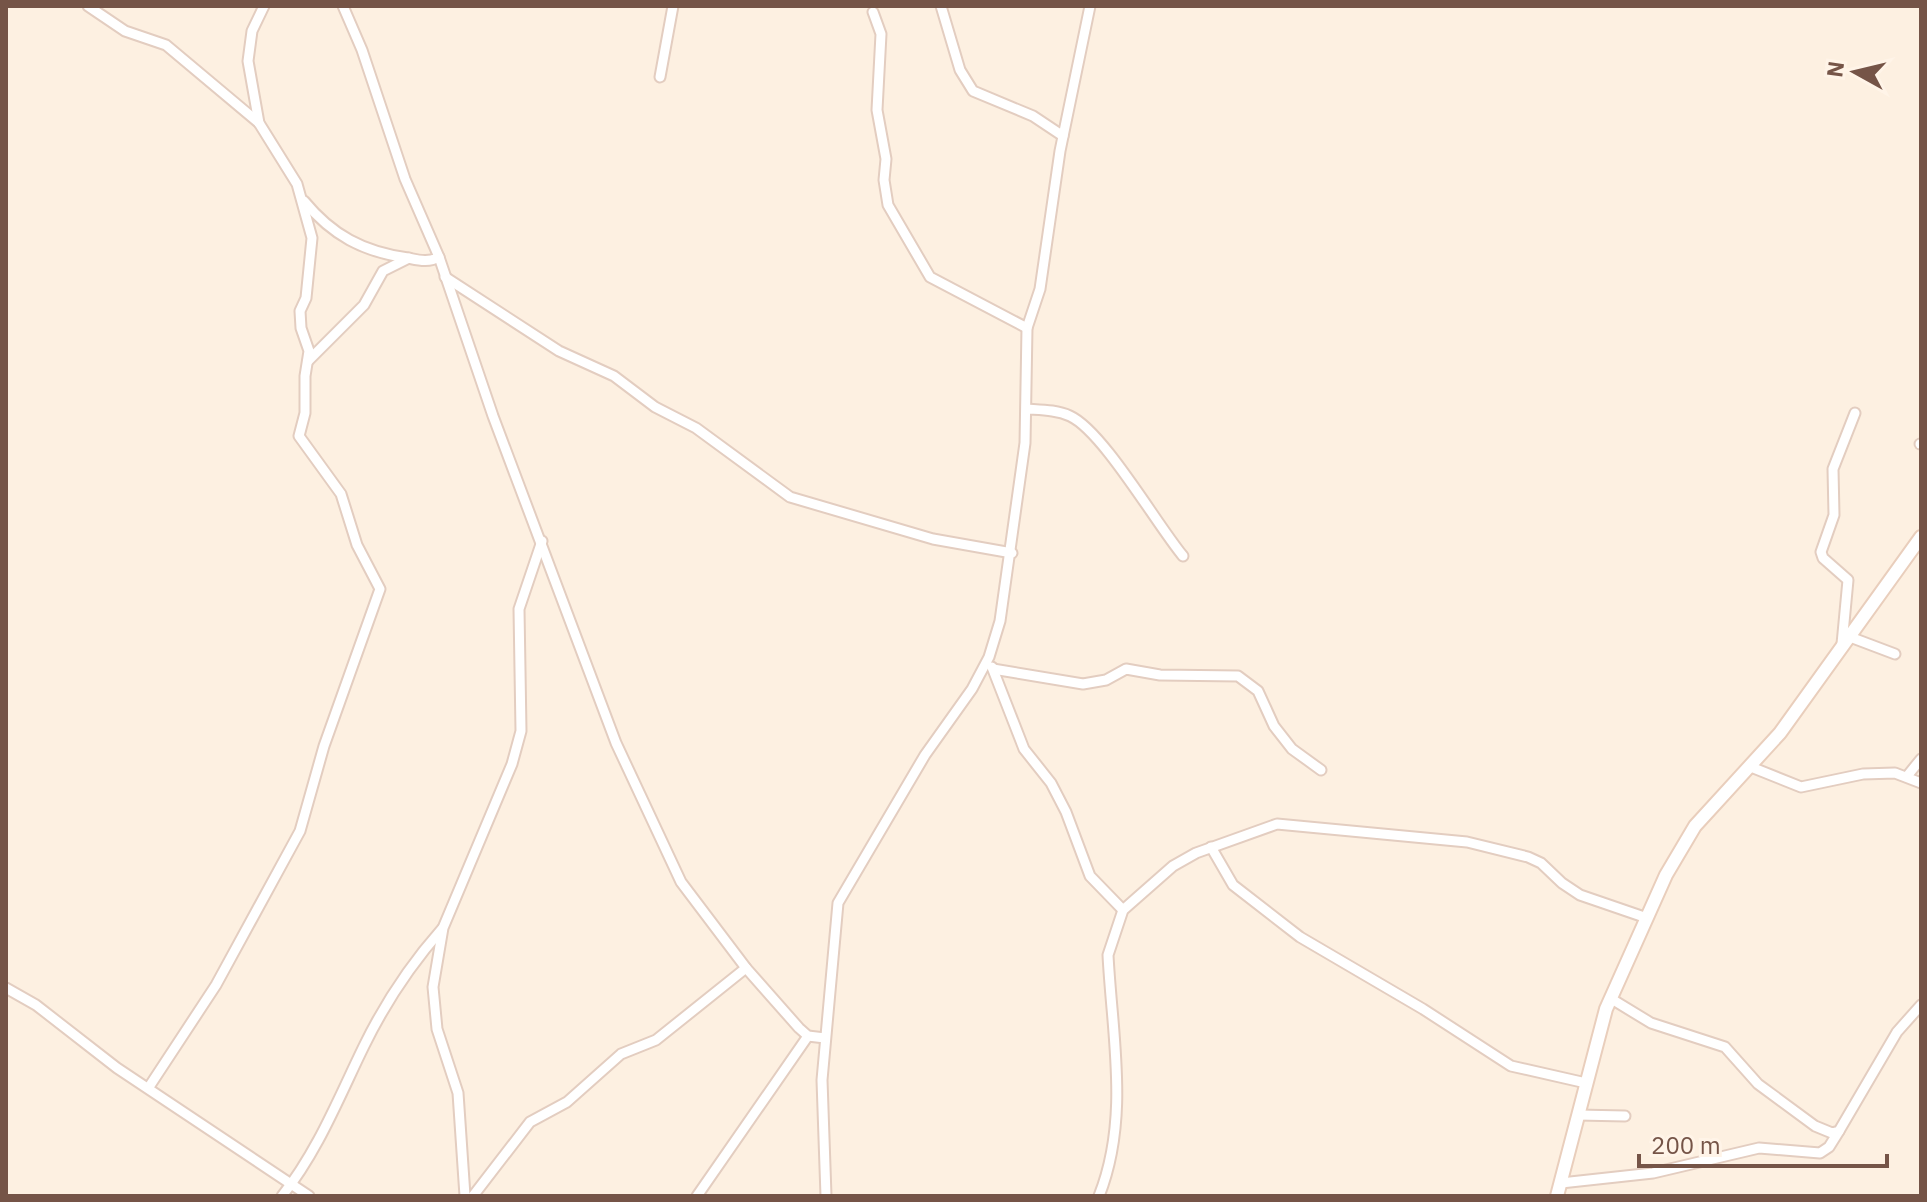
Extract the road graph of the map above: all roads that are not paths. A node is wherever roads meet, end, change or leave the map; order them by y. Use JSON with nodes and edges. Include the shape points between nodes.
{"nodes":[{"id":1,"x":88,"y":6,"type":"edge"},
{"id":2,"x":264,"y":6,"type":"edge"},
{"id":3,"x":343,"y":6,"type":"edge"},
{"id":4,"x":673,"y":6,"type":"edge"},
{"id":5,"x":941,"y":6,"type":"edge"},
{"id":6,"x":1090,"y":6,"type":"edge"},
{"id":7,"x":873,"y":12,"type":"dead end"},
{"id":8,"x":660,"y":77,"type":"dead end"},
{"id":9,"x":259,"y":123,"type":"junction"},
{"id":10,"x":1063,"y":136,"type":"junction"},
{"id":11,"x":301,"y":198,"type":"junction"},
{"id":12,"x":439,"y":257,"type":"junction"},
{"id":13,"x":410,"y":258,"type":"junction"},
{"id":14,"x":445,"y":277,"type":"junction"},
{"id":15,"x":1027,"y":328,"type":"junction"},
{"id":16,"x":308,"y":361,"type":"junction"},
{"id":17,"x":1027,"y":409,"type":"junction"},
{"id":18,"x":1855,"y":413,"type":"dead end"},
{"id":19,"x":1921,"y":537,"type":"edge"},
{"id":20,"x":542,"y":541,"type":"junction"},
{"id":21,"x":1012,"y":553,"type":"junction"},
{"id":22,"x":1183,"y":556,"type":"dead end"},
{"id":23,"x":1846,"y":642,"type":"junction"},
{"id":24,"x":1895,"y":654,"type":"dead end"},
{"id":25,"x":989,"y":657,"type":"junction"},
{"id":26,"x":993,"y":669,"type":"junction"},
{"id":27,"x":1921,"y":759,"type":"edge"},
{"id":28,"x":1751,"y":767,"type":"junction"},
{"id":29,"x":1321,"y":770,"type":"dead end"},
{"id":30,"x":1908,"y":775,"type":"junction"},
{"id":31,"x":1921,"y":783,"type":"edge"},
{"id":32,"x":1211,"y":847,"type":"junction"},
{"id":33,"x":1123,"y":910,"type":"junction"},
{"id":34,"x":1647,"y":918,"type":"junction"},
{"id":35,"x":443,"y":928,"type":"junction"},
{"id":36,"x":746,"y":968,"type":"junction"},
{"id":37,"x":6,"y":988,"type":"edge"},
{"id":38,"x":1610,"y":998,"type":"junction"},
{"id":39,"x":1921,"y":1005,"type":"edge"},
{"id":40,"x":808,"y":1036,"type":"junction"},
{"id":41,"x":825,"y":1038,"type":"junction"},
{"id":42,"x":1586,"y":1083,"type":"junction"},
{"id":43,"x":149,"y":1087,"type":"junction"},
{"id":44,"x":1578,"y":1115,"type":"junction"},
{"id":45,"x":1625,"y":1116,"type":"dead end"},
{"id":46,"x":1839,"y":1131,"type":"junction"},
{"id":47,"x":290,"y":1184,"type":"junction"},
{"id":48,"x":1559,"y":1189,"type":"edge"},
{"id":49,"x":282,"y":1196,"type":"edge"},
{"id":50,"x":309,"y":1196,"type":"edge"},
{"id":51,"x":465,"y":1196,"type":"edge"},
{"id":52,"x":473,"y":1196,"type":"edge"},
{"id":53,"x":697,"y":1196,"type":"edge"},
{"id":54,"x":826,"y":1196,"type":"edge"},
{"id":55,"x":1099,"y":1196,"type":"edge"}],
"edges":[{"from":1,"to":9,"type":"street","via":[[125,31],[166,45]]},
{"from":2,"to":9,"type":"street","via":[[252,31],[248,61]]},
{"from":3,"to":12,"type":"street","via":[[408,190]]},
{"from":4,"to":8,"type":"street"},
{"from":5,"to":10,"type":"street","via":[[960,70],[973,91],[1033,116]]},
{"from":6,"to":10,"type":"street"},
{"from":7,"to":15,"type":"street","via":[[881,34],[877,110],[888,205],[930,277]]},
{"from":9,"to":11,"type":"street"},
{"from":10,"to":15,"type":"street","via":[[1040,289]]},
{"from":11,"to":13,"type":"street","via":[[354,245]]},
{"from":11,"to":16,"type":"street","via":[[312,238],[300,311]]},
{"from":12,"to":13,"type":"street"},
{"from":12,"to":14,"type":"street"},
{"from":13,"to":16,"type":"street","via":[[383,271],[364,305]]},
{"from":14,"to":20,"type":"street"},
{"from":14,"to":21,"type":"street","via":[[559,351],[614,376],[655,407],[696,428],[790,497],[933,539]]},
{"from":15,"to":17,"type":"street"},
{"from":16,"to":43,"type":"street","via":[[300,440],[341,494],[380,593],[324,746],[300,831],[216,985]]},
{"from":17,"to":21,"type":"street"},
{"from":17,"to":22,"type":"street","via":[[1051,410],[1080,421]]},
{"from":18,"to":23,"type":"street","via":[[1833,469],[1835,508],[1821,552],[1848,580]]},
{"from":19,"to":23,"type":"main road"},
{"from":20,"to":35,"type":"street","via":[[519,609],[518,742]]},
{"from":20,"to":36,"type":"street","via":[[616,743],[681,882]]},
{"from":21,"to":25,"type":"street"},
{"from":23,"to":24,"type":"street"},
{"from":23,"to":28,"type":"main road"},
{"from":25,"to":26,"type":"street"},
{"from":25,"to":41,"type":"street","via":[[838,903]]},
{"from":26,"to":29,"type":"street","via":[[1083,684],[1126,669],[1238,676],[1258,691],[1292,749]]},
{"from":26,"to":33,"type":"street","via":[[1024,749],[1051,783],[1090,876]]},
{"from":27,"to":30,"type":"street"},
{"from":28,"to":30,"type":"street","via":[[1801,787],[1863,774]]},
{"from":28,"to":34,"type":"main road","via":[[1688,836]]},
{"from":30,"to":31,"type":"street"},
{"from":32,"to":33,"type":"street","via":[[1173,866]]},
{"from":32,"to":34,"type":"street","via":[[1277,824],[1467,842],[1528,857],[1580,895]]},
{"from":32,"to":42,"type":"street","via":[[1233,885],[1300,937],[1511,1066]]},
{"from":33,"to":55,"type":"street","via":[[1108,955],[1117,1129]]},
{"from":34,"to":38,"type":"main road"},
{"from":35,"to":47,"type":"street","via":[[411,965]]},
{"from":35,"to":51,"type":"street","via":[[433,987],[437,1029],[458,1093]]},
{"from":36,"to":40,"type":"street"},
{"from":36,"to":52,"type":"street","via":[[656,1040],[621,1054],[567,1102],[530,1122]]},
{"from":37,"to":43,"type":"street"},
{"from":38,"to":42,"type":"main road"},
{"from":38,"to":46,"type":"street","via":[[1651,1023],[1725,1047],[1758,1084],[1815,1126]]},
{"from":39,"to":46,"type":"street","via":[[1897,1032]]},
{"from":40,"to":41,"type":"street"},
{"from":40,"to":53,"type":"street"},
{"from":41,"to":54,"type":"street","via":[[821,1101]]},
{"from":42,"to":44,"type":"main road"},
{"from":43,"to":47,"type":"street"},
{"from":44,"to":45,"type":"street"},
{"from":44,"to":48,"type":"main road"},
{"from":46,"to":48,"type":"street","via":[[1820,1153],[1759,1148]]},
{"from":47,"to":49,"type":"street"},
{"from":47,"to":50,"type":"street"}]}
